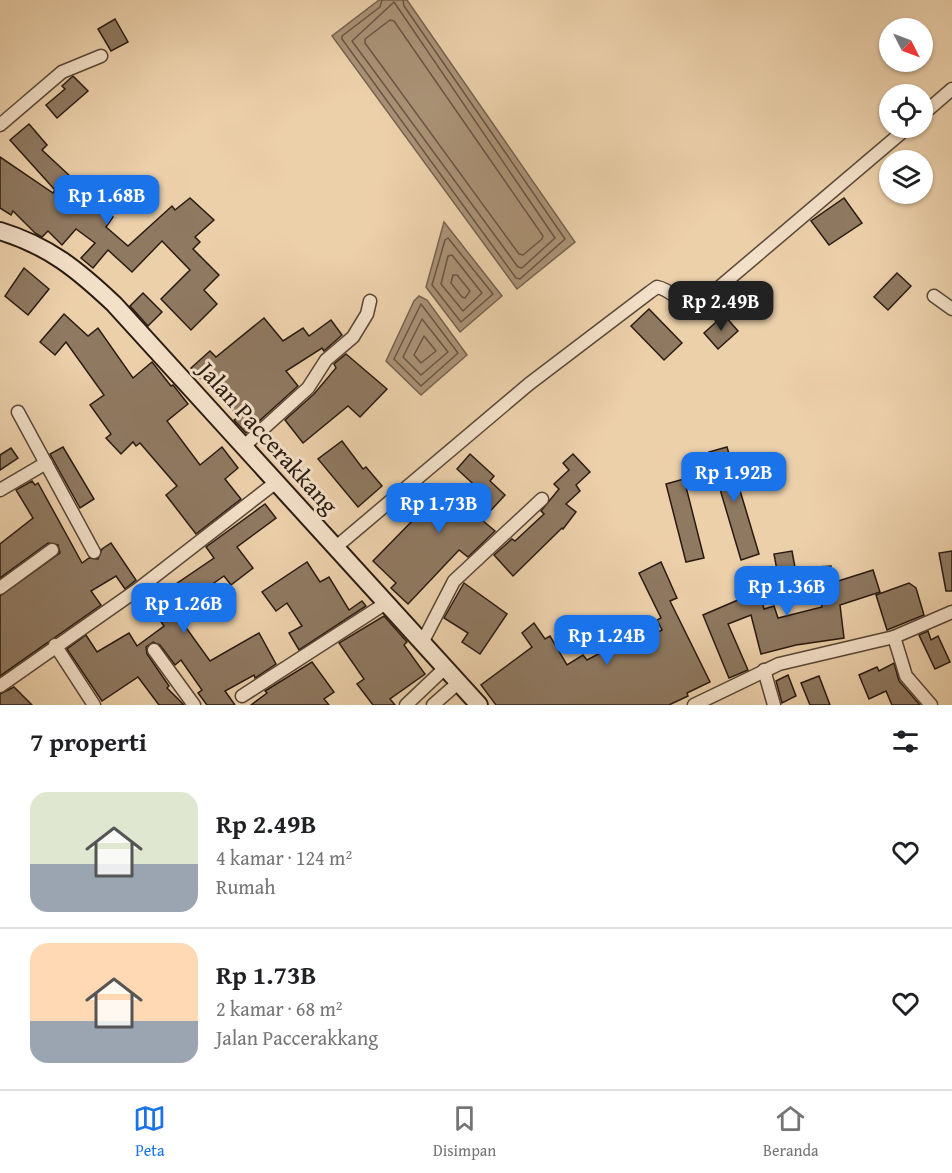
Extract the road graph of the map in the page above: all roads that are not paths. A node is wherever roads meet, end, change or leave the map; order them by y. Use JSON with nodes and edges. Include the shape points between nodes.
{"nodes":[{"id":1,"x":101,"y":56,"type":"dead end"},
{"id":2,"x":952,"y":89,"type":"edge"},
{"id":3,"x":933,"y":105,"type":"edge"},
{"id":4,"x":0,"y":125,"type":"edge"},
{"id":5,"x":896,"y":138,"type":"edge"},
{"id":6,"x":0,"y":231,"type":"edge"},
{"id":7,"x":934,"y":296,"type":"dead end"},
{"id":8,"x":370,"y":301,"type":"dead end"},
{"id":9,"x":952,"y":309,"type":"edge"},
{"id":10,"x":18,"y":412,"type":"dead end"},
{"id":11,"x":243,"y":447,"type":"junction"},
{"id":12,"x":46,"y":463,"type":"junction"},
{"id":13,"x":275,"y":483,"type":"junction"},
{"id":14,"x":0,"y":490,"type":"edge"},
{"id":15,"x":542,"y":499,"type":"dead end"},
{"id":16,"x":336,"y":547,"type":"junction"},
{"id":17,"x":52,"y":550,"type":"dead end"},
{"id":18,"x":94,"y":552,"type":"dead end"},
{"id":19,"x":0,"y":588,"type":"edge"},
{"id":20,"x":386,"y":603,"type":"junction"},
{"id":21,"x":952,"y":612,"type":"edge"},
{"id":22,"x":894,"y":636,"type":"junction"},
{"id":23,"x":423,"y":641,"type":"junction"},
{"id":24,"x":55,"y":645,"type":"junction"},
{"id":25,"x":154,"y":650,"type":"dead end"},
{"id":26,"x":445,"y":668,"type":"junction"},
{"id":27,"x":764,"y":670,"type":"junction"},
{"id":28,"x":458,"y":683,"type":"junction"},
{"id":29,"x":0,"y":686,"type":"edge"},
{"id":30,"x":242,"y":696,"type":"dead end"},
{"id":31,"x":93,"y":705,"type":"edge"},
{"id":32,"x":194,"y":705,"type":"edge"},
{"id":33,"x":406,"y":705,"type":"edge"},
{"id":34,"x":434,"y":705,"type":"edge"},
{"id":35,"x":479,"y":705,"type":"edge"},
{"id":36,"x":694,"y":705,"type":"edge"},
{"id":37,"x":774,"y":705,"type":"edge"},
{"id":38,"x":931,"y":705,"type":"edge"}],
"edges":[{"from":1,"to":4,"type":"street","via":[[62,72]]},
{"from":2,"to":3,"type":"street"},
{"from":5,"to":16,"type":"street","via":[[696,307],[687,306],[666,288],[657,287],[650,292],[529,384]]},
{"from":6,"to":11,"type":"main road","name":"Jalan Paccerakkang","via":[[60,256],[90,281]]},
{"from":7,"to":9,"type":"street"},
{"from":8,"to":11,"type":"street","via":[[353,337],[326,360],[308,388]]},
{"from":10,"to":12,"type":"street"},
{"from":11,"to":13,"type":"main road","name":"Jalan Paccerakkang"},
{"from":12,"to":14,"type":"street"},
{"from":12,"to":18,"type":"street"},
{"from":13,"to":16,"type":"main road","name":"Jalan Paccerakkang"},
{"from":13,"to":24,"type":"street","via":[[137,591]]},
{"from":15,"to":23,"type":"street","via":[[454,581]]},
{"from":16,"to":20,"type":"main road","name":"Jalan Paccerakkang"},
{"from":17,"to":19,"type":"street"},
{"from":20,"to":23,"type":"main road","name":"Jalan Paccerakkang"},
{"from":20,"to":30,"type":"street"},
{"from":21,"to":22,"type":"street"},
{"from":22,"to":27,"type":"street","via":[[794,659]]},
{"from":22,"to":38,"type":"street","via":[[906,676]]},
{"from":23,"to":26,"type":"main road","name":"Jalan Paccerakkang"},
{"from":24,"to":29,"type":"street"},
{"from":24,"to":31,"type":"street"},
{"from":25,"to":32,"type":"street"},
{"from":26,"to":28,"type":"main road","name":"Jalan Paccerakkang"},
{"from":26,"to":33,"type":"street"},
{"from":27,"to":36,"type":"street"},
{"from":27,"to":37,"type":"street"},
{"from":28,"to":34,"type":"street"},
{"from":28,"to":35,"type":"main road","name":"Jalan Paccerakkang"}]}
